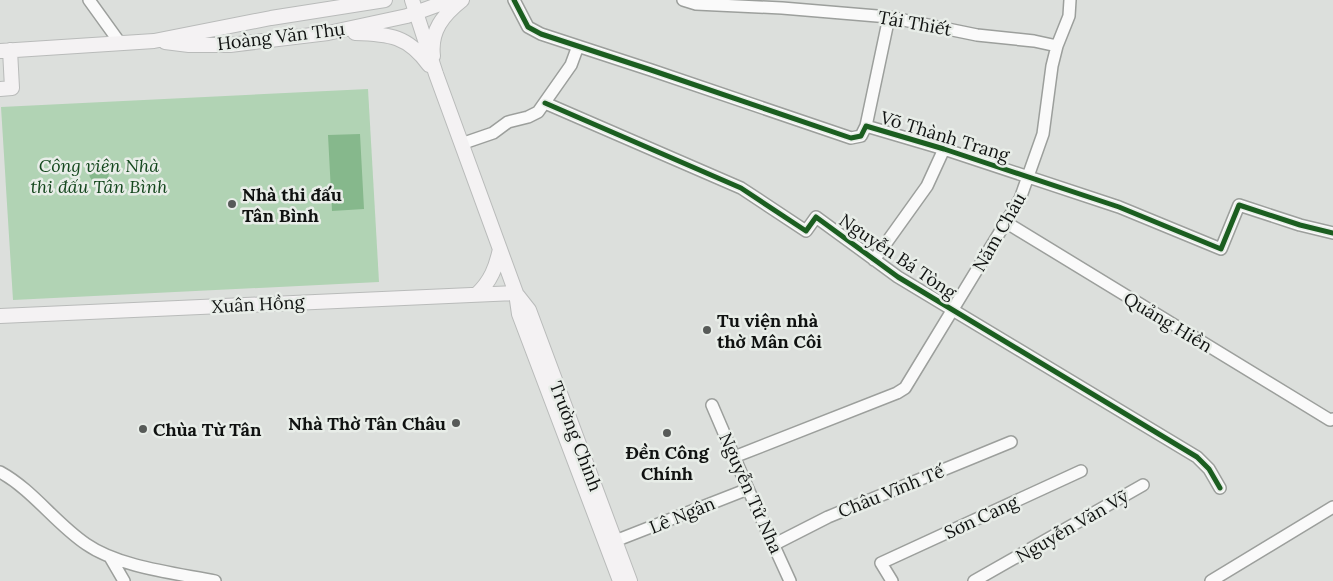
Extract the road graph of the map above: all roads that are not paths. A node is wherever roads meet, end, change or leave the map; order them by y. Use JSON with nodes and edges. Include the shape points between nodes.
{"nodes":[{"id":1,"x":89,"y":0,"type":"edge"},
{"id":2,"x":352,"y":0,"type":"edge"},
{"id":3,"x":385,"y":0,"type":"edge"},
{"id":4,"x":401,"y":0,"type":"edge"},
{"id":5,"x":451,"y":0,"type":"edge"},
{"id":6,"x":462,"y":0,"type":"edge"},
{"id":7,"x":514,"y":0,"type":"edge"},
{"id":8,"x":683,"y":0,"type":"edge"},
{"id":9,"x":1070,"y":0,"type":"edge"},
{"id":10,"x":336,"y":8,"type":"junction"},
{"id":11,"x":412,"y":10,"type":"edge"},
{"id":12,"x":889,"y":16,"type":"junction"},
{"id":13,"x":328,"y":33,"type":"junction"},
{"id":14,"x":154,"y":41,"type":"junction"},
{"id":15,"x":120,"y":43,"type":"junction"},
{"id":16,"x":578,"y":46,"type":"junction"},
{"id":17,"x":1057,"y":46,"type":"junction"},
{"id":18,"x":5,"y":50,"type":"edge"},
{"id":19,"x":436,"y":74,"type":"junction"},
{"id":20,"x":6,"y":88,"type":"edge"},
{"id":21,"x":545,"y":103,"type":"junction"},
{"id":22,"x":866,"y":126,"type":"junction"},
{"id":23,"x":461,"y":144,"type":"junction"},
{"id":24,"x":944,"y":149,"type":"junction"},
{"id":25,"x":1028,"y":176,"type":"junction"},
{"id":26,"x":1007,"y":223,"type":"junction"},
{"id":27,"x":1333,"y":233,"type":"edge"},
{"id":28,"x":500,"y":249,"type":"junction"},
{"id":29,"x":874,"y":260,"type":"junction"},
{"id":30,"x":516,"y":293,"type":"junction"},
{"id":31,"x":477,"y":294,"type":"junction"},
{"id":32,"x":954,"y":310,"type":"junction"},
{"id":33,"x":0,"y":316,"type":"edge"},
{"id":34,"x":712,"y":405,"type":"dead end"},
{"id":35,"x":1332,"y":419,"type":"edge"},
{"id":36,"x":565,"y":421,"type":"junction"},
{"id":37,"x":1011,"y":442,"type":"dead end"},
{"id":38,"x":734,"y":457,"type":"junction"},
{"id":39,"x":1081,"y":471,"type":"dead end"},
{"id":40,"x":0,"y":472,"type":"edge"},
{"id":41,"x":1143,"y":486,"type":"dead end"},
{"id":42,"x":1220,"y":488,"type":"dead end"},
{"id":43,"x":748,"y":489,"type":"junction"},
{"id":44,"x":1333,"y":507,"type":"edge"},
{"id":45,"x":616,"y":541,"type":"junction"},
{"id":46,"x":773,"y":545,"type":"junction"},
{"id":47,"x":110,"y":557,"type":"junction"},
{"id":48,"x":622,"y":579,"type":"edge"},
{"id":49,"x":887,"y":580,"type":"edge"},
{"id":50,"x":124,"y":581,"type":"edge"},
{"id":51,"x":215,"y":581,"type":"edge"},
{"id":52,"x":790,"y":581,"type":"edge"},
{"id":53,"x":974,"y":581,"type":"edge"},
{"id":54,"x":1211,"y":581,"type":"edge"}],
"edges":[{"from":1,"to":15,"type":"street"},
{"from":2,"to":10,"type":"main road"},
{"from":3,"to":10,"type":"main road","name":"Hoàng Văn Thụ"},
{"from":4,"to":11,"type":"main road","name":"Trường Chinh"},
{"from":5,"to":11,"type":"main road","name":"Hoàng Văn Thụ"},
{"from":6,"to":19,"type":"main road","via":[[442,19],[435,34]]},
{"from":7,"to":16,"type":"street","name":"Võ Thành Trang","via":[[534,32]]},
{"from":8,"to":12,"type":"street","name":"Tái Thiết","via":[[696,4]]},
{"from":9,"to":17,"type":"street","name":"Năm Châu","via":[[1069,16]]},
{"from":10,"to":14,"type":"main road","name":"Hoàng Văn Thụ"},
{"from":11,"to":13,"type":"main road","name":"Hoàng Văn Thụ"},
{"from":11,"to":19,"type":"main road","name":"Trường Chinh"},
{"from":12,"to":17,"type":"street","name":"Tái Thiết","via":[[976,35]]},
{"from":12,"to":22,"type":"street"},
{"from":13,"to":14,"type":"main road","name":"Hoàng Văn Thụ","via":[[230,45],[189,46]]},
{"from":13,"to":19,"type":"main road","via":[[396,37],[414,47]]},
{"from":14,"to":15,"type":"main road","name":"Hoàng Văn Thụ"},
{"from":15,"to":18,"type":"main road","name":"Hoàng Văn Thụ"},
{"from":16,"to":21,"type":"street","via":[[571,65]]},
{"from":16,"to":22,"type":"street","name":"Võ Thành Trang","via":[[851,138],[861,136]]},
{"from":17,"to":25,"type":"street","name":"Năm Châu","via":[[1043,134]]},
{"from":18,"to":20,"type":"main road"},
{"from":19,"to":23,"type":"main road","name":"Trường Chinh"},
{"from":21,"to":23,"type":"street","via":[[534,114]]},
{"from":21,"to":29,"type":"street","name":"Nguyễn Bá Tòng","via":[[742,188],[806,231],[816,217]]},
{"from":22,"to":24,"type":"street","name":"Võ Thành Trang"},
{"from":23,"to":28,"type":"main road","name":"Trường Chinh"},
{"from":24,"to":25,"type":"street","name":"Võ Thành Trang"},
{"from":24,"to":29,"type":"street","via":[[927,186]]},
{"from":25,"to":26,"type":"street","name":"Năm Châu"},
{"from":25,"to":27,"type":"street","name":"Võ Thành Trang","via":[[1119,207],[1222,249],[1239,206]]},
{"from":26,"to":32,"type":"street","name":"Năm Châu"},
{"from":26,"to":35,"type":"street","name":"Quảng Hiền"},
{"from":28,"to":30,"type":"main road","name":"Trường Chinh"},
{"from":28,"to":31,"type":"main road","via":[[493,275]]},
{"from":29,"to":32,"type":"street","name":"Nguyễn Bá Tòng"},
{"from":30,"to":31,"type":"main road","name":"Xuân Hồng"},
{"from":30,"to":36,"type":"main road","name":"Trường Chinh","via":[[519,314]]},
{"from":31,"to":33,"type":"main road","name":"Xuân Hồng"},
{"from":32,"to":38,"type":"street","name":"Năm Châu","via":[[901,391]]},
{"from":32,"to":42,"type":"street","name":"Nguyễn Bá Tòng","via":[[1197,457]]},
{"from":34,"to":38,"type":"street","name":"Nguyễn Tử Nha"},
{"from":36,"to":45,"type":"main road","name":"Trường Chinh"},
{"from":36,"to":48,"type":"main road","name":"Trường Chinh"},
{"from":37,"to":46,"type":"street","name":"Châu Vĩnh Tế","via":[[828,517]]},
{"from":38,"to":43,"type":"street","name":"Nguyễn Tử Nha"},
{"from":39,"to":49,"type":"street","name":"Sơn Cang","via":[[881,563]]},
{"from":40,"to":47,"type":"street","via":[[21,486],[79,539]]},
{"from":41,"to":53,"type":"street","name":"Nguyễn Văn Vỹ"},
{"from":43,"to":45,"type":"street","name":"Lê Ngân"},
{"from":43,"to":46,"type":"street","name":"Nguyễn Tử Nha"},
{"from":44,"to":54,"type":"street"},
{"from":45,"to":48,"type":"main road","name":"Trường Chinh"},
{"from":46,"to":52,"type":"street","name":"Nguyễn Tử Nha"},
{"from":47,"to":50,"type":"street"},
{"from":47,"to":51,"type":"street"}]}
